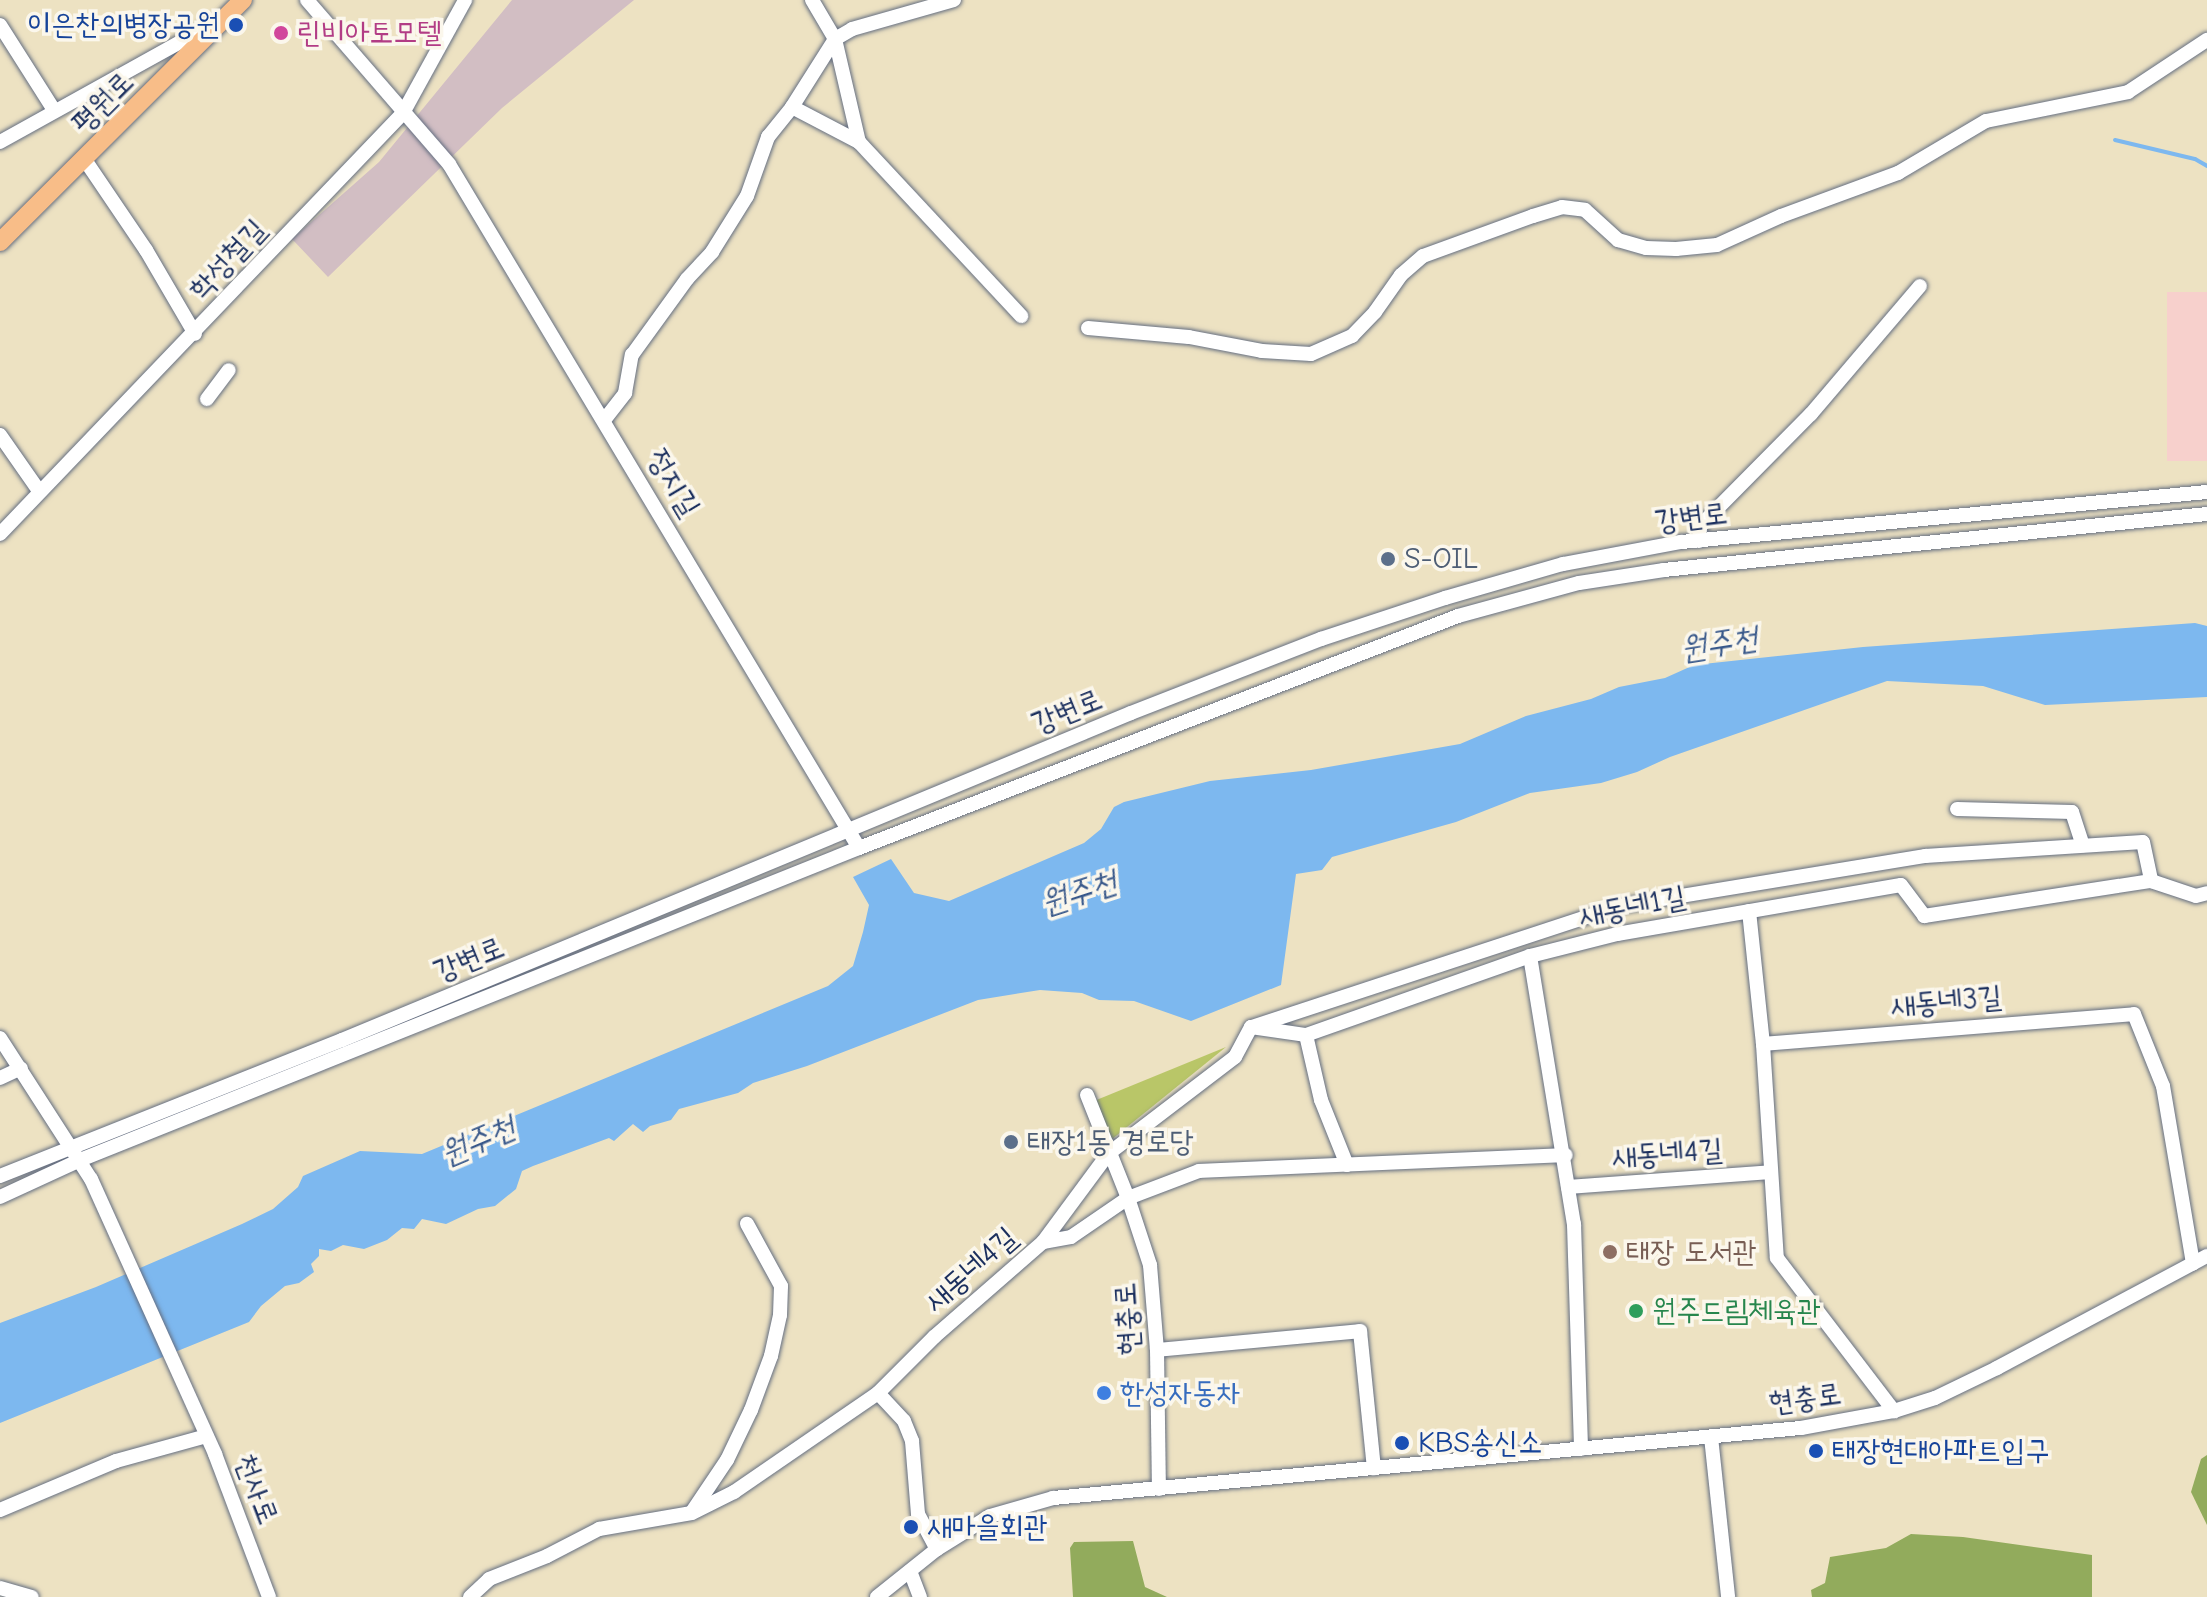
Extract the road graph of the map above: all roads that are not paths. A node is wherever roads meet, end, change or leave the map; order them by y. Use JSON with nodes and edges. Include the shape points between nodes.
{"nodes":[{"id":1,"x":243,"y":0,"type":"edge"},
{"id":2,"x":307,"y":0,"type":"edge"},
{"id":3,"x":465,"y":0,"type":"edge"},
{"id":4,"x":812,"y":0,"type":"edge"},
{"id":5,"x":954,"y":0,"type":"edge"},
{"id":6,"x":226,"y":17,"type":"junction"},
{"id":7,"x":0,"y":25,"type":"edge"},
{"id":8,"x":835,"y":39,"type":"junction"},
{"id":9,"x":2207,"y":40,"type":"edge"},
{"id":10,"x":792,"y":107,"type":"junction"},
{"id":11,"x":54,"y":110,"type":"junction"},
{"id":12,"x":403,"y":113,"type":"junction"},
{"id":13,"x":0,"y":142,"type":"edge"},
{"id":14,"x":859,"y":142,"type":"junction"},
{"id":15,"x":85,"y":160,"type":"junction"},
{"id":16,"x":0,"y":242,"type":"edge"},
{"id":17,"x":1920,"y":286,"type":"dead end"},
{"id":18,"x":1021,"y":316,"type":"dead end"},
{"id":19,"x":1088,"y":328,"type":"dead end"},
{"id":20,"x":195,"y":334,"type":"junction"},
{"id":21,"x":229,"y":370,"type":"dead end"},
{"id":22,"x":207,"y":399,"type":"dead end"},
{"id":23,"x":605,"y":419,"type":"junction"},
{"id":24,"x":0,"y":435,"type":"edge"},
{"id":25,"x":39,"y":491,"type":"junction"},
{"id":26,"x":2207,"y":492,"type":"edge"},
{"id":27,"x":2207,"y":514,"type":"edge"},
{"id":28,"x":0,"y":534,"type":"edge"},
{"id":29,"x":1699,"y":541,"type":"junction"},
{"id":30,"x":1957,"y":809,"type":"dead end"},
{"id":31,"x":849,"y":830,"type":"junction"},
{"id":32,"x":2083,"y":845,"type":"junction"},
{"id":33,"x":859,"y":848,"type":"junction"},
{"id":34,"x":2151,"y":881,"type":"junction"},
{"id":35,"x":2207,"y":893,"type":"edge"},
{"id":36,"x":1749,"y":911,"type":"junction"},
{"id":37,"x":1530,"y":956,"type":"junction"},
{"id":38,"x":1251,"y":1027,"type":"junction"},
{"id":39,"x":1306,"y":1035,"type":"junction"},
{"id":40,"x":0,"y":1038,"type":"edge"},
{"id":41,"x":1763,"y":1044,"type":"junction"},
{"id":42,"x":21,"y":1068,"type":"junction"},
{"id":43,"x":0,"y":1078,"type":"edge"},
{"id":44,"x":1087,"y":1095,"type":"dead end"},
{"id":45,"x":71,"y":1145,"type":"junction"},
{"id":46,"x":1108,"y":1154,"type":"junction"},
{"id":47,"x":1566,"y":1155,"type":"junction"},
{"id":48,"x":80,"y":1160,"type":"junction"},
{"id":49,"x":1347,"y":1165,"type":"junction"},
{"id":50,"x":1770,"y":1172,"type":"junction"},
{"id":51,"x":0,"y":1176,"type":"edge"},
{"id":52,"x":1568,"y":1187,"type":"junction"},
{"id":53,"x":0,"y":1197,"type":"edge"},
{"id":54,"x":1128,"y":1198,"type":"junction"},
{"id":55,"x":747,"y":1224,"type":"dead end"},
{"id":56,"x":1043,"y":1242,"type":"junction"},
{"id":57,"x":2200,"y":1260,"type":"edge"},
{"id":58,"x":1157,"y":1350,"type":"junction"},
{"id":59,"x":878,"y":1393,"type":"junction"},
{"id":60,"x":1894,"y":1411,"type":"junction"},
{"id":61,"x":207,"y":1436,"type":"junction"},
{"id":62,"x":1711,"y":1437,"type":"junction"},
{"id":63,"x":1581,"y":1449,"type":"junction"},
{"id":64,"x":1374,"y":1468,"type":"junction"},
{"id":65,"x":1159,"y":1489,"type":"junction"},
{"id":66,"x":0,"y":1510,"type":"edge"},
{"id":67,"x":692,"y":1513,"type":"junction"},
{"id":68,"x":937,"y":1549,"type":"junction"},
{"id":69,"x":910,"y":1571,"type":"junction"},
{"id":70,"x":0,"y":1588,"type":"edge"},
{"id":71,"x":32,"y":1597,"type":"edge"},
{"id":72,"x":269,"y":1597,"type":"edge"},
{"id":73,"x":470,"y":1597,"type":"edge"},
{"id":74,"x":877,"y":1597,"type":"edge"},
{"id":75,"x":920,"y":1597,"type":"edge"},
{"id":76,"x":1728,"y":1597,"type":"edge"}],
"edges":[{"from":1,"to":6,"type":"main road","name":"평원로"},
{"from":2,"to":12,"type":"street","name":"정지길"},
{"from":3,"to":12,"type":"street","name":"학성철길"},
{"from":4,"to":8,"type":"street"},
{"from":5,"to":8,"type":"street"},
{"from":6,"to":11,"type":"street"},
{"from":6,"to":15,"type":"main road","name":"평원로"},
{"from":7,"to":11,"type":"street"},
{"from":8,"to":10,"type":"street"},
{"from":8,"to":14,"type":"street"},
{"from":9,"to":19,"type":"street","via":[[2128,92],[1986,121],[1898,173],[1717,245],[1646,248],[1618,240],[1585,210],[1562,207],[1533,216],[1423,256],[1352,336],[1311,354]]},
{"from":10,"to":14,"type":"street"},
{"from":10,"to":23,"type":"street","via":[[768,137],[747,196],[712,252],[632,355],[625,393]]},
{"from":11,"to":13,"type":"street"},
{"from":12,"to":20,"type":"street","name":"학성철길"},
{"from":12,"to":23,"type":"street","name":"정지길","via":[[449,164]]},
{"from":14,"to":18,"type":"street"},
{"from":15,"to":16,"type":"main road","name":"평원로"},
{"from":15,"to":20,"type":"street"},
{"from":17,"to":29,"type":"street","via":[[1811,414],[1700,526]]},
{"from":20,"to":25,"type":"street","name":"학성철길"},
{"from":21,"to":22,"type":"street"},
{"from":23,"to":31,"type":"street","name":"정지길"},
{"from":24,"to":25,"type":"street"},
{"from":25,"to":28,"type":"street","name":"학성철길"},
{"from":26,"to":29,"type":"street","name":"강변로"},
{"from":27,"to":33,"type":"street","name":"강변로","via":[[1579,583],[1458,616]]},
{"from":29,"to":31,"type":"street","name":"강변로","via":[[1563,564],[1321,639]]},
{"from":30,"to":32,"type":"street","via":[[2072,812]]},
{"from":31,"to":33,"type":"street","name":"정지길"},
{"from":31,"to":45,"type":"street","name":"강변로","via":[[342,1040]]},
{"from":32,"to":34,"type":"street","via":[[2143,842]]},
{"from":32,"to":38,"type":"street","via":[[1925,856],[1620,906]]},
{"from":33,"to":48,"type":"street","name":"강변로"},
{"from":34,"to":35,"type":"street","name":"새동네1길","via":[[2196,896]]},
{"from":34,"to":36,"type":"street","name":"새동네1길","via":[[1924,916],[1901,885]]},
{"from":36,"to":37,"type":"street","name":"새동네1길","via":[[1617,934]]},
{"from":36,"to":41,"type":"street"},
{"from":37,"to":39,"type":"street","name":"새동네1길"},
{"from":37,"to":47,"type":"street"},
{"from":38,"to":39,"type":"street","name":"새동네1길"},
{"from":38,"to":46,"type":"street","via":[[1235,1057]]},
{"from":39,"to":49,"type":"street","via":[[1321,1100]]},
{"from":40,"to":42,"type":"street"},
{"from":41,"to":50,"type":"street"},
{"from":41,"to":57,"type":"street","name":"새동네3길","via":[[2134,1014],[2163,1086]]},
{"from":42,"to":43,"type":"street"},
{"from":42,"to":45,"type":"street"},
{"from":44,"to":46,"type":"street","name":"현충로"},
{"from":45,"to":48,"type":"street"},
{"from":45,"to":51,"type":"street","name":"강변로"},
{"from":46,"to":54,"type":"street","name":"현충로"},
{"from":46,"to":56,"type":"street"},
{"from":47,"to":49,"type":"street","name":"새동네4길"},
{"from":47,"to":52,"type":"street"},
{"from":48,"to":53,"type":"street","name":"강변로"},
{"from":48,"to":61,"type":"street","name":"천사로"},
{"from":49,"to":54,"type":"street","name":"새동네4길","via":[[1199,1171]]},
{"from":50,"to":52,"type":"street","name":"새동네4길"},
{"from":50,"to":60,"type":"street","via":[[1777,1258]]},
{"from":52,"to":63,"type":"street","via":[[1574,1224]]},
{"from":54,"to":56,"type":"street","name":"새동네4길","via":[[1071,1237]]},
{"from":54,"to":58,"type":"street","name":"현충로","via":[[1150,1265]]},
{"from":55,"to":67,"type":"street","via":[[781,1286],[780,1315],[751,1410],[727,1460]]},
{"from":56,"to":59,"type":"street","name":"새동네4길"},
{"from":57,"to":60,"type":"street","name":"현충로","via":[[1997,1368]]},
{"from":58,"to":64,"type":"street","via":[[1360,1331]]},
{"from":58,"to":65,"type":"street","name":"현충로"},
{"from":59,"to":67,"type":"street","name":"새동네4길","via":[[734,1492]]},
{"from":59,"to":68,"type":"street","via":[[904,1421],[912,1441],[918,1514]]},
{"from":60,"to":62,"type":"street","name":"현충로"},
{"from":61,"to":66,"type":"street","via":[[116,1461]]},
{"from":61,"to":72,"type":"street","name":"천사로"},
{"from":62,"to":63,"type":"street","name":"현충로"},
{"from":62,"to":76,"type":"street"},
{"from":63,"to":64,"type":"street","name":"현충로"},
{"from":64,"to":65,"type":"street","name":"현충로"},
{"from":65,"to":68,"type":"street","name":"현충로","via":[[1053,1498],[990,1516]]},
{"from":67,"to":73,"type":"street","name":"새동네4길","via":[[599,1529],[489,1579]]},
{"from":68,"to":69,"type":"street","name":"현충로"},
{"from":69,"to":74,"type":"street","name":"현충로"},
{"from":69,"to":75,"type":"street"},
{"from":70,"to":71,"type":"street"}]}
